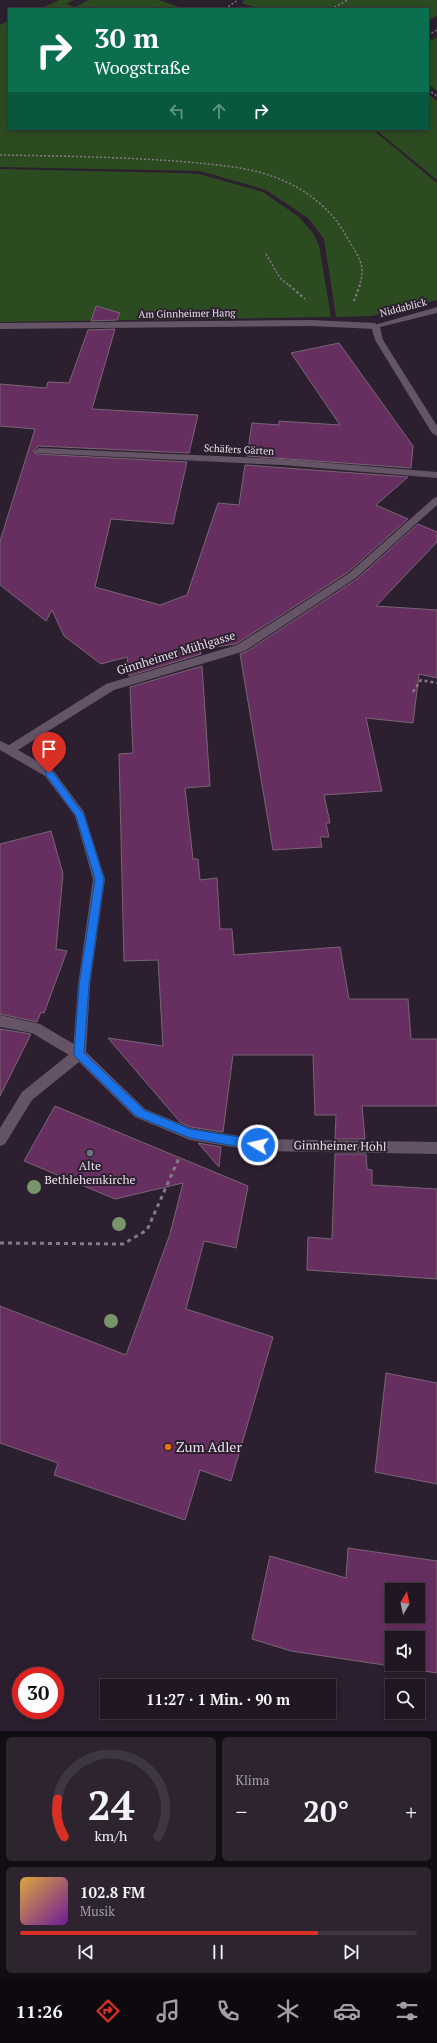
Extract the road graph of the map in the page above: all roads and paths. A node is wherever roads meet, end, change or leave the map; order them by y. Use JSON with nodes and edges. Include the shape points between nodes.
{"nodes":[{"id":1,"x":238,"y":0,"type":"edge"},
{"id":2,"x":347,"y":0,"type":"edge"},
{"id":3,"x":225,"y":8,"type":"edge"},
{"id":4,"x":333,"y":8,"type":"edge"},
{"id":5,"x":0,"y":155,"type":"edge"},
{"id":6,"x":266,"y":254,"type":"dead end"},
{"id":7,"x":437,"y":310,"type":"edge"},
{"id":8,"x":311,"y":323,"type":"junction"},
{"id":9,"x":0,"y":326,"type":"edge"},
{"id":10,"x":375,"y":326,"type":"junction"},
{"id":11,"x":437,"y":432,"type":"edge"},
{"id":12,"x":39,"y":451,"type":"dead end"},
{"id":13,"x":437,"y":474,"type":"edge"},
{"id":14,"x":437,"y":500,"type":"edge"},
{"id":15,"x":437,"y":683,"type":"edge"},
{"id":16,"x":413,"y":692,"type":"dead end"},
{"id":17,"x":5,"y":747,"type":"edge"},
{"id":18,"x":0,"y":1021,"type":"edge"},
{"id":19,"x":79,"y":1054,"type":"junction"},
{"id":20,"x":0,"y":1140,"type":"edge"},
{"id":21,"x":437,"y":1148,"type":"edge"},
{"id":22,"x":181,"y":1152,"type":"dead end"},
{"id":23,"x":0,"y":1243,"type":"edge"}],
"edges":[{"from":1,"to":3,"type":"path"},
{"from":2,"to":4,"type":"path"},
{"from":5,"to":10,"type":"path","via":[[140,158],[252,171],[282,180],[320,202],[345,233],[363,266],[354,312]]},
{"from":6,"to":8,"type":"path","via":[[280,278],[304,297]]},
{"from":7,"to":10,"type":"street","name":"Niddablick"},
{"from":8,"to":9,"type":"street","name":"Am Ginnheimer Hang"},
{"from":8,"to":10,"type":"street","name":"Am Ginnheimer Hang"},
{"from":10,"to":11,"type":"street","via":[[379,340]]},
{"from":12,"to":13,"type":"street","name":"Schäfers Gärten","via":[[282,462]]},
{"from":14,"to":17,"type":"street","name":"Ginnheimer Mühlgasse","via":[[352,576],[241,648],[110,687]]},
{"from":15,"to":16,"type":"path","via":[[421,680]]},
{"from":17,"to":19,"type":"street","via":[[49,773],[80,815],[100,879],[84,985]]},
{"from":18,"to":19,"type":"street","name":"Ginnheimer Hohl","via":[[35,1028]]},
{"from":19,"to":20,"type":"street","via":[[27,1096]]},
{"from":19,"to":21,"type":"street","name":"Ginnheimer Hohl","via":[[140,1113],[190,1134],[258,1145]]},
{"from":22,"to":23,"type":"path","via":[[147,1230],[123,1244]]}]}
